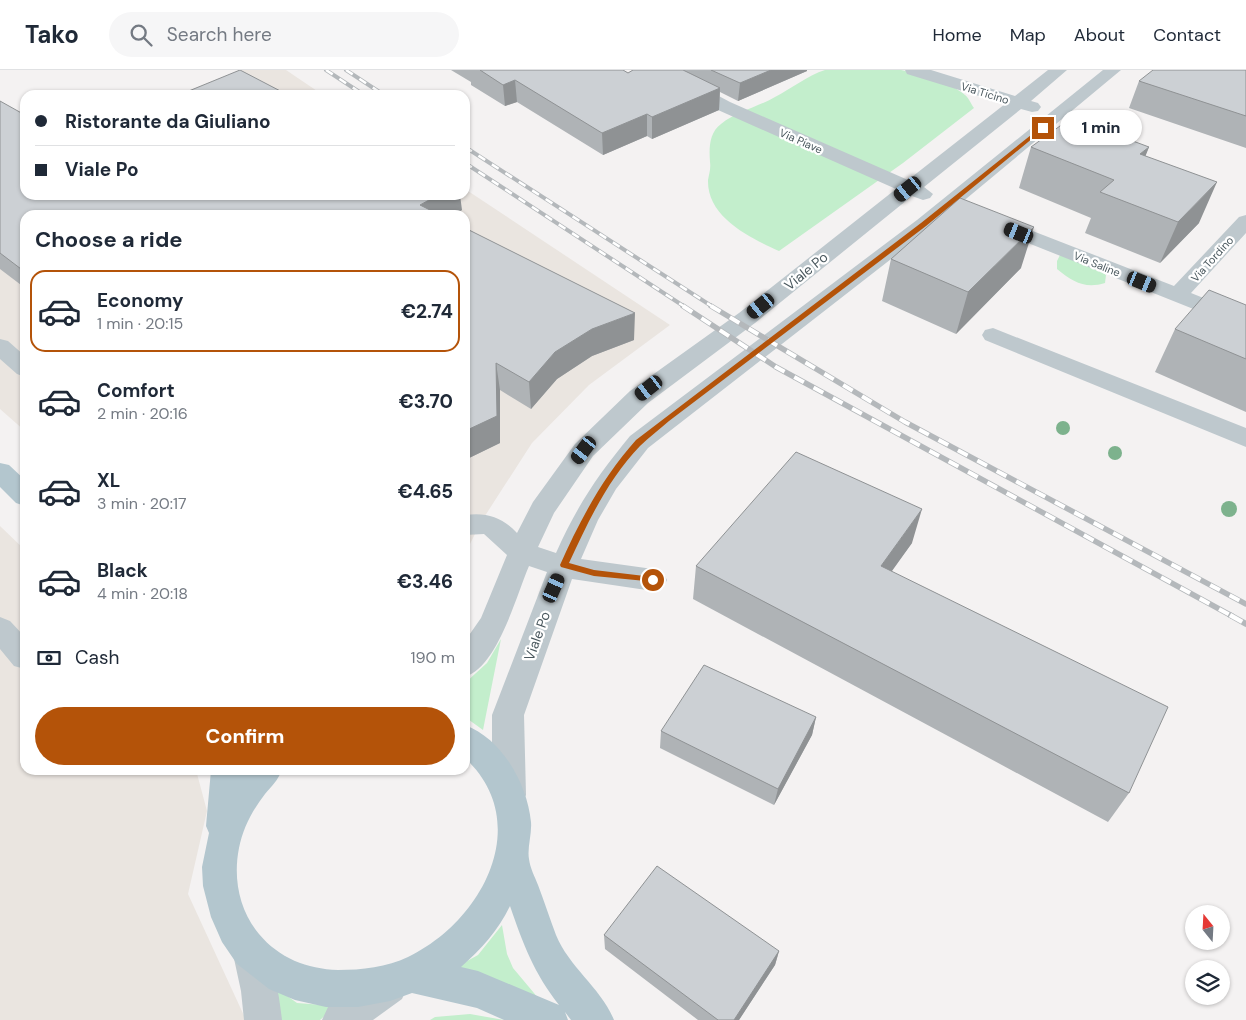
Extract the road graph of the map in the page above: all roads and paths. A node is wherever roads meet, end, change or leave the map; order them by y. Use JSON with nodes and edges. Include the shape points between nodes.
{"nodes":[{"id":1,"x":657,"y":70,"type":"edge"},
{"id":2,"x":913,"y":70,"type":"edge"},
{"id":3,"x":1059,"y":70,"type":"edge"},
{"id":4,"x":1113,"y":70,"type":"edge"},
{"id":5,"x":1018,"y":103,"type":"junction"},
{"id":6,"x":1057,"y":116,"type":"junction"},
{"id":7,"x":908,"y":189,"type":"junction"},
{"id":8,"x":963,"y":210,"type":"junction"},
{"id":9,"x":1246,"y":221,"type":"edge"},
{"id":10,"x":1177,"y":296,"type":"junction"},
{"id":11,"x":1246,"y":323,"type":"edge"},
{"id":12,"x":993,"y":335,"type":"dead end"},
{"id":13,"x":0,"y":346,"type":"edge"},
{"id":14,"x":20,"y":364,"type":"edge"},
{"id":15,"x":1246,"y":438,"type":"edge"},
{"id":16,"x":0,"y":472,"type":"edge"},
{"id":17,"x":20,"y":491,"type":"edge"},
{"id":18,"x":473,"y":523,"type":"edge"},
{"id":19,"x":522,"y":551,"type":"junction"},
{"id":20,"x":564,"y":565,"type":"junction"},
{"id":21,"x":653,"y":580,"type":"dead end"},
{"id":22,"x":0,"y":629,"type":"edge"},
{"id":23,"x":20,"y":651,"type":"edge"},
{"id":24,"x":470,"y":658,"type":"edge"},
{"id":25,"x":470,"y":743,"type":"edge"},
{"id":26,"x":227,"y":775,"type":"edge"},
{"id":27,"x":261,"y":775,"type":"edge"},
{"id":28,"x":509,"y":795,"type":"junction"},
{"id":29,"x":221,"y":849,"type":"junction"},
{"id":30,"x":512,"y":860,"type":"junction"},
{"id":31,"x":251,"y":954,"type":"junction"},
{"id":32,"x":402,"y":979,"type":"junction"},
{"id":33,"x":262,"y":1020,"type":"edge"},
{"id":34,"x":341,"y":1020,"type":"edge"},
{"id":35,"x":549,"y":1020,"type":"edge"},
{"id":36,"x":595,"y":1020,"type":"edge"}],
"edges":[{"from":1,"to":7,"type":"street","name":"Via Piave","via":[[724,106]]},
{"from":2,"to":5,"type":"street","name":"Via Ticino"},
{"from":3,"to":5,"type":"street","name":"Viale Po"},
{"from":4,"to":6,"type":"street","name":"Viale Po"},
{"from":5,"to":6,"type":"street","name":"Via Ticino"},
{"from":5,"to":7,"type":"street","name":"Viale Po"},
{"from":6,"to":8,"type":"street","name":"Viale Po"},
{"from":7,"to":8,"type":"street","name":"Via Piave"},
{"from":7,"to":19,"type":"street","name":"Viale Po","via":[[747,318],[632,402],[572,466],[542,509]]},
{"from":8,"to":10,"type":"street","name":"Via Saline"},
{"from":8,"to":20,"type":"street","name":"Viale Po","via":[[639,442],[606,482]]},
{"from":9,"to":10,"type":"street","name":"Via Tordino"},
{"from":10,"to":11,"type":"street","name":"Via Saline"},
{"from":12,"to":15,"type":"street"},
{"from":13,"to":14,"type":"street"},
{"from":16,"to":17,"type":"main road"},
{"from":18,"to":19,"type":"street","via":[[493,525]]},
{"from":19,"to":20,"type":"street"},
{"from":19,"to":24,"type":"street","name":"Viale Po","via":[[494,623]]},
{"from":20,"to":21,"type":"street","via":[[594,573]]},
{"from":20,"to":28,"type":"street","name":"Viale Po","via":[[508,714]]},
{"from":22,"to":23,"type":"street"},
{"from":25,"to":28,"type":"main road","via":[[493,763]]},
{"from":26,"to":29,"type":"main road"},
{"from":27,"to":29,"type":"main road","via":[[233,815]]},
{"from":28,"to":30,"type":"main road","via":[[515,826]]},
{"from":29,"to":31,"type":"main road","via":[[219,887],[229,923]]},
{"from":30,"to":32,"type":"main road","via":[[500,894],[479,926],[449,954]]},
{"from":30,"to":36,"type":"main road","via":[[542,946]]},
{"from":31,"to":32,"type":"main road","via":[[279,975],[313,987],[352,990]]},
{"from":31,"to":33,"type":"street","via":[[260,991]]},
{"from":32,"to":34,"type":"street"},
{"from":32,"to":35,"type":"main road","via":[[478,990]]}]}
